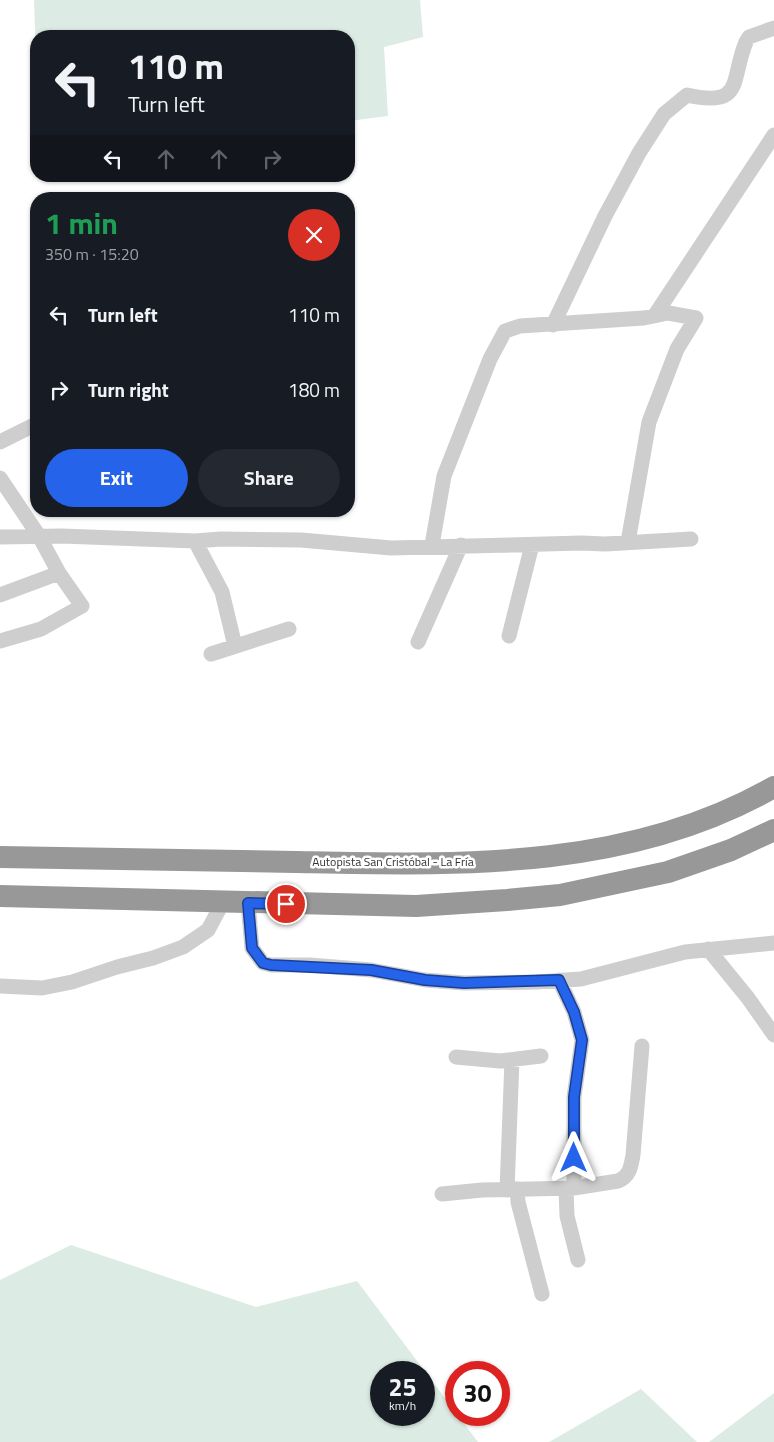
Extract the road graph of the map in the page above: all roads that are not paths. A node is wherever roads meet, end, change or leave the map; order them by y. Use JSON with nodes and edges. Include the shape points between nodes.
{"nodes":[{"id":1,"x":774,"y":28,"type":"edge"},
{"id":2,"x":774,"y":135,"type":"edge"},
{"id":3,"x":655,"y":315,"type":"junction"},
{"id":4,"x":553,"y":325,"type":"junction"},
{"id":5,"x":30,"y":427,"type":"edge"},
{"id":6,"x":0,"y":442,"type":"edge"},
{"id":7,"x":0,"y":478,"type":"edge"},
{"id":8,"x":39,"y":536,"type":"junction"},
{"id":9,"x":0,"y":537,"type":"edge"},
{"id":10,"x":690,"y":539,"type":"dead end"},
{"id":11,"x":196,"y":542,"type":"junction"},
{"id":12,"x":628,"y":542,"type":"junction"},
{"id":13,"x":432,"y":545,"type":"junction"},
{"id":14,"x":532,"y":545,"type":"junction"},
{"id":15,"x":461,"y":546,"type":"junction"},
{"id":16,"x":59,"y":573,"type":"junction"},
{"id":17,"x":0,"y":595,"type":"edge"},
{"id":18,"x":289,"y":629,"type":"dead end"},
{"id":19,"x":509,"y":636,"type":"dead end"},
{"id":20,"x":0,"y":640,"type":"edge"},
{"id":21,"x":418,"y":642,"type":"dead end"},
{"id":22,"x":235,"y":646,"type":"junction"},
{"id":23,"x":211,"y":654,"type":"dead end"},
{"id":24,"x":774,"y":787,"type":"edge"},
{"id":25,"x":774,"y":830,"type":"edge"},
{"id":26,"x":0,"y":857,"type":"edge"},
{"id":27,"x":0,"y":896,"type":"edge"},
{"id":28,"x":223,"y":902,"type":"junction"},
{"id":29,"x":248,"y":903,"type":"junction"},
{"id":30,"x":774,"y":943,"type":"edge"},
{"id":31,"x":708,"y":949,"type":"junction"},
{"id":32,"x":559,"y":980,"type":"junction"},
{"id":33,"x":0,"y":986,"type":"edge"},
{"id":34,"x":774,"y":1035,"type":"edge"},
{"id":35,"x":642,"y":1046,"type":"dead end"},
{"id":36,"x":541,"y":1056,"type":"dead end"},
{"id":37,"x":456,"y":1057,"type":"dead end"},
{"id":38,"x":512,"y":1060,"type":"junction"},
{"id":39,"x":570,"y":1188,"type":"junction"},
{"id":40,"x":512,"y":1190,"type":"junction"},
{"id":41,"x":442,"y":1194,"type":"dead end"},
{"id":42,"x":578,"y":1260,"type":"dead end"},
{"id":43,"x":542,"y":1294,"type":"dead end"}],
"edges":[{"from":1,"to":4,"type":"street","via":[[749,37],[730,93],[704,98],[687,95],[664,114],[605,216]]},
{"from":2,"to":3,"type":"street"},
{"from":3,"to":4,"type":"street"},
{"from":3,"to":12,"type":"street","via":[[668,312],[696,318],[677,349],[649,422]]},
{"from":4,"to":13,"type":"street","via":[[520,326],[504,331],[497,343],[444,476]]},
{"from":5,"to":6,"type":"street"},
{"from":7,"to":8,"type":"street"},
{"from":8,"to":9,"type":"street"},
{"from":8,"to":11,"type":"street"},
{"from":8,"to":16,"type":"street"},
{"from":10,"to":12,"type":"street"},
{"from":11,"to":13,"type":"street","via":[[221,539],[301,540],[391,548]]},
{"from":11,"to":22,"type":"street","via":[[222,592]]},
{"from":12,"to":14,"type":"street"},
{"from":13,"to":15,"type":"street"},
{"from":14,"to":15,"type":"street"},
{"from":14,"to":19,"type":"street"},
{"from":15,"to":21,"type":"street"},
{"from":16,"to":17,"type":"street"},
{"from":16,"to":20,"type":"street","via":[[82,606],[41,629]]},
{"from":18,"to":22,"type":"street"},
{"from":22,"to":23,"type":"street"},
{"from":24,"to":26,"type":"highway","name":"Autopista San Cristóbal - La Fría","via":[[707,820],[648,839],[585,852],[509,861],[422,864]]},
{"from":25,"to":29,"type":"highway","via":[[731,850],[668,872],[560,895],[416,906]]},
{"from":27,"to":28,"type":"highway"},
{"from":28,"to":29,"type":"highway"},
{"from":28,"to":33,"type":"street","via":[[208,930],[176,950],[64,984],[42,988]]},
{"from":29,"to":32,"type":"street","via":[[252,948],[263,963],[271,965],[371,970],[464,983]]},
{"from":30,"to":31,"type":"street"},
{"from":31,"to":32,"type":"street","via":[[664,956],[582,979]]},
{"from":31,"to":34,"type":"street"},
{"from":32,"to":39,"type":"street","via":[[574,1012],[582,1040],[574,1097]]},
{"from":35,"to":39,"type":"street","via":[[630,1171],[618,1181]]},
{"from":36,"to":38,"type":"street"},
{"from":37,"to":38,"type":"street"},
{"from":38,"to":40,"type":"street"},
{"from":39,"to":40,"type":"street"},
{"from":39,"to":42,"type":"street","via":[[568,1216]]},
{"from":40,"to":41,"type":"street"},
{"from":40,"to":43,"type":"street"}]}
